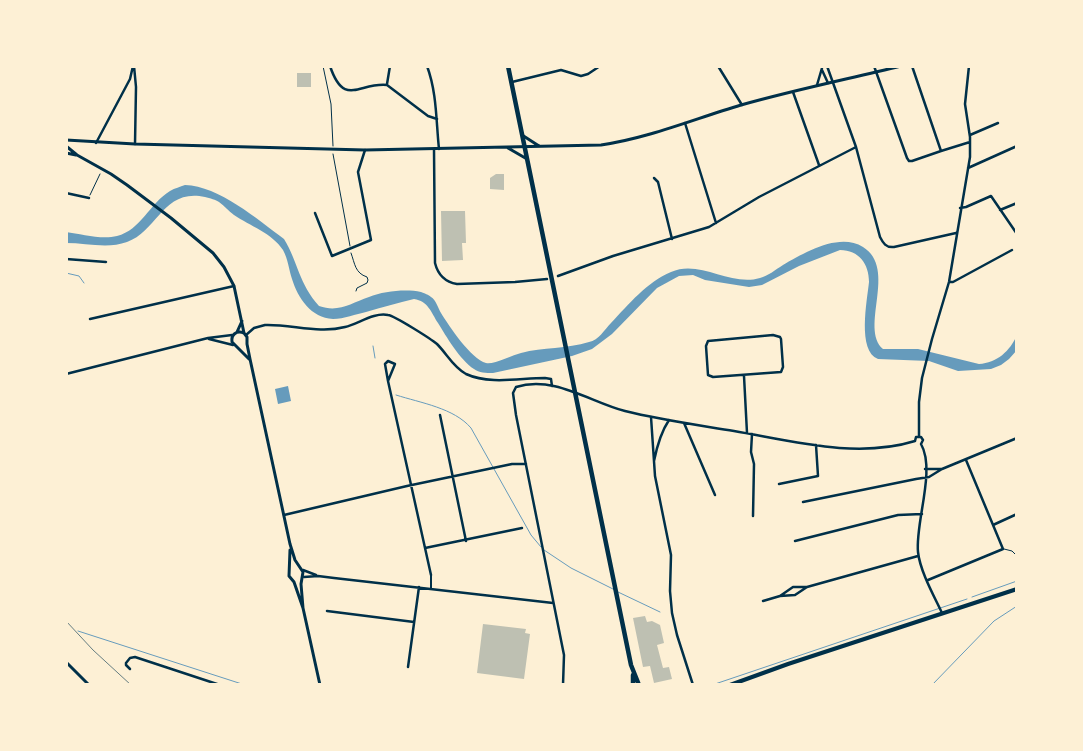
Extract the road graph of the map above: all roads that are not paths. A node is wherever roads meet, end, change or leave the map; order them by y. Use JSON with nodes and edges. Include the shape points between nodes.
{"nodes":[{"id":1,"x":330,"y":66,"type":"edge"},
{"id":2,"x":390,"y":66,"type":"edge"},
{"id":3,"x":427,"y":66,"type":"edge"},
{"id":4,"x":508,"y":66,"type":"edge"},
{"id":5,"x":600,"y":66,"type":"edge"},
{"id":6,"x":718,"y":66,"type":"edge"},
{"id":7,"x":827,"y":66,"type":"edge"},
{"id":8,"x":874,"y":66,"type":"edge"},
{"id":9,"x":901,"y":66,"type":"edge"},
{"id":10,"x":912,"y":66,"type":"edge"},
{"id":11,"x":968,"y":66,"type":"edge"},
{"id":12,"x":134,"y":67,"type":"edge"},
{"id":13,"x":822,"y":67,"type":"edge"},
{"id":14,"x":877,"y":72,"type":"junction"},
{"id":15,"x":512,"y":82,"type":"junction"},
{"id":16,"x":834,"y":82,"type":"junction"},
{"id":17,"x":828,"y":84,"type":"junction"},
{"id":18,"x":387,"y":85,"type":"junction"},
{"id":19,"x":126,"y":86,"type":"junction"},
{"id":20,"x":136,"y":87,"type":"junction"},
{"id":21,"x":816,"y":87,"type":"junction"},
{"id":22,"x":793,"y":92,"type":"junction"},
{"id":23,"x":742,"y":105,"type":"junction"},
{"id":24,"x":437,"y":119,"type":"junction"},
{"id":25,"x":684,"y":123,"type":"junction"},
{"id":26,"x":998,"y":123,"type":"dead end"},
{"id":27,"x":522,"y":135,"type":"junction"},
{"id":28,"x":969,"y":135,"type":"junction"},
{"id":29,"x":66,"y":140,"type":"edge"},
{"id":30,"x":76,"y":142,"type":"junction"},
{"id":31,"x":970,"y":142,"type":"junction"},
{"id":32,"x":96,"y":143,"type":"junction"},
{"id":33,"x":135,"y":144,"type":"junction"},
{"id":34,"x":66,"y":145,"type":"edge"},
{"id":35,"x":1017,"y":146,"type":"edge"},
{"id":36,"x":506,"y":147,"type":"junction"},
{"id":37,"x":525,"y":147,"type":"junction"},
{"id":38,"x":542,"y":147,"type":"junction"},
{"id":39,"x":856,"y":147,"type":"junction"},
{"id":40,"x":437,"y":149,"type":"junction"},
{"id":41,"x":365,"y":150,"type":"junction"},
{"id":42,"x":941,"y":150,"type":"junction"},
{"id":43,"x":66,"y":153,"type":"edge"},
{"id":44,"x":77,"y":155,"type":"junction"},
{"id":45,"x":527,"y":159,"type":"junction"},
{"id":46,"x":819,"y":165,"type":"junction"},
{"id":47,"x":967,"y":168,"type":"junction"},
{"id":48,"x":654,"y":178,"type":"dead end"},
{"id":49,"x":66,"y":193,"type":"edge"},
{"id":50,"x":89,"y":198,"type":"road end"},
{"id":51,"x":1017,"y":203,"type":"edge"},
{"id":52,"x":960,"y":208,"type":"junction"},
{"id":53,"x":1000,"y":210,"type":"junction"},
{"id":54,"x":315,"y":213,"type":"dead end"},
{"id":55,"x":716,"y":223,"type":"junction"},
{"id":56,"x":956,"y":233,"type":"junction"},
{"id":57,"x":1017,"y":234,"type":"edge"},
{"id":58,"x":672,"y":239,"type":"junction"},
{"id":59,"x":1012,"y":250,"type":"dead end"},
{"id":60,"x":66,"y":259,"type":"edge"},
{"id":61,"x":106,"y":262,"type":"dead end"},
{"id":62,"x":558,"y":276,"type":"dead end"},
{"id":63,"x":547,"y":279,"type":"dead end"},
{"id":64,"x":949,"y":282,"type":"junction"},
{"id":65,"x":234,"y":286,"type":"junction"},
{"id":66,"x":90,"y":319,"type":"dead end"},
{"id":67,"x":242,"y":320,"type":"junction"},
{"id":68,"x":237,"y":332,"type":"junction"},
{"id":69,"x":245,"y":334,"type":"junction"},
{"id":70,"x":233,"y":335,"type":"junction"},
{"id":71,"x":208,"y":338,"type":"junction"},
{"id":72,"x":247,"y":344,"type":"junction"},
{"id":73,"x":233,"y":345,"type":"junction"},
{"id":74,"x":237,"y":348,"type":"junction"},
{"id":75,"x":250,"y":359,"type":"junction"},
{"id":76,"x":66,"y":374,"type":"edge"},
{"id":77,"x":744,"y":376,"type":"junction"},
{"id":78,"x":388,"y":381,"type":"junction"},
{"id":79,"x":552,"y":386,"type":"junction"},
{"id":80,"x":440,"y":415,"type":"dead end"},
{"id":81,"x":652,"y":417,"type":"junction"},
{"id":82,"x":669,"y":420,"type":"junction"},
{"id":83,"x":684,"y":423,"type":"junction"},
{"id":84,"x":747,"y":433,"type":"junction"},
{"id":85,"x":752,"y":434,"type":"junction"},
{"id":86,"x":918,"y":436,"type":"junction"},
{"id":87,"x":1017,"y":438,"type":"edge"},
{"id":88,"x":915,"y":441,"type":"junction"},
{"id":89,"x":921,"y":444,"type":"junction"},
{"id":90,"x":816,"y":445,"type":"junction"},
{"id":91,"x":966,"y":460,"type":"junction"},
{"id":92,"x":526,"y":464,"type":"junction"},
{"id":93,"x":654,"y":466,"type":"junction"},
{"id":94,"x":925,"y":469,"type":"junction"},
{"id":95,"x":942,"y":470,"type":"junction"},
{"id":96,"x":452,"y":477,"type":"junction"},
{"id":97,"x":925,"y":478,"type":"junction"},
{"id":98,"x":778,"y":484,"type":"dead end"},
{"id":99,"x":412,"y":485,"type":"junction"},
{"id":100,"x":715,"y":495,"type":"dead end"},
{"id":101,"x":802,"y":502,"type":"dead end"},
{"id":102,"x":922,"y":514,"type":"junction"},
{"id":103,"x":1017,"y":514,"type":"edge"},
{"id":104,"x":283,"y":515,"type":"junction"},
{"id":105,"x":753,"y":516,"type":"dead end"},
{"id":106,"x":992,"y":525,"type":"junction"},
{"id":107,"x":522,"y":528,"type":"dead end"},
{"id":108,"x":466,"y":540,"type":"junction"},
{"id":109,"x":795,"y":542,"type":"dead end"},
{"id":110,"x":290,"y":544,"type":"junction"},
{"id":111,"x":425,"y":548,"type":"junction"},
{"id":112,"x":1003,"y":549,"type":"junction"},
{"id":113,"x":918,"y":556,"type":"junction"},
{"id":114,"x":1017,"y":556,"type":"edge"},
{"id":115,"x":301,"y":570,"type":"junction"},
{"id":116,"x":290,"y":572,"type":"junction"},
{"id":117,"x":431,"y":575,"type":"joint"},
{"id":118,"x":318,"y":576,"type":"junction"},
{"id":119,"x":303,"y":578,"type":"junction"},
{"id":120,"x":928,"y":580,"type":"junction"},
{"id":121,"x":294,"y":582,"type":"junction"},
{"id":122,"x":419,"y":587,"type":"junction"},
{"id":123,"x":807,"y":587,"type":"junction"},
{"id":124,"x":432,"y":589,"type":"junction"},
{"id":125,"x":1017,"y":589,"type":"edge"},
{"id":126,"x":780,"y":596,"type":"junction"},
{"id":127,"x":763,"y":601,"type":"dead end"},
{"id":128,"x":553,"y":603,"type":"junction"},
{"id":129,"x":303,"y":608,"type":"junction"},
{"id":130,"x":327,"y":612,"type":"dead end"},
{"id":131,"x":941,"y":612,"type":"junction"},
{"id":132,"x":414,"y":622,"type":"junction"},
{"id":133,"x":66,"y":662,"type":"edge"},
{"id":134,"x":408,"y":667,"type":"dead end"},
{"id":135,"x":130,"y":669,"type":"dead end"},
{"id":136,"x":633,"y":671,"type":"junction"},
{"id":137,"x":89,"y":685,"type":"edge"},
{"id":138,"x":220,"y":685,"type":"edge"},
{"id":139,"x":320,"y":685,"type":"edge"},
{"id":140,"x":564,"y":685,"type":"edge"},
{"id":141,"x":633,"y":685,"type":"edge"},
{"id":142,"x":638,"y":685,"type":"edge"},
{"id":143,"x":694,"y":685,"type":"edge"},
{"id":144,"x":730,"y":685,"type":"edge"}],
"edges":[{"from":1,"to":18,"type":"street","via":[[338,84],[346,89]]},
{"from":2,"to":18,"type":"street"},
{"from":3,"to":24,"type":"street"},
{"from":4,"to":15,"type":"main road"},
{"from":5,"to":15,"type":"street","via":[[588,74],[577,76],[561,70]]},
{"from":6,"to":23,"type":"street"},
{"from":7,"to":16,"type":"street"},
{"from":8,"to":14,"type":"street"},
{"from":9,"to":14,"type":"street"},
{"from":10,"to":42,"type":"street"},
{"from":11,"to":28,"type":"street","via":[[965,104]]},
{"from":12,"to":19,"type":"street"},
{"from":12,"to":20,"type":"street"},
{"from":13,"to":17,"type":"street"},
{"from":13,"to":21,"type":"street"},
{"from":14,"to":16,"type":"street"},
{"from":14,"to":42,"type":"street","via":[[909,161]]},
{"from":15,"to":27,"type":"main road"},
{"from":16,"to":17,"type":"street"},
{"from":16,"to":39,"type":"street"},
{"from":17,"to":21,"type":"street"},
{"from":18,"to":24,"type":"street","via":[[431,118]]},
{"from":19,"to":20,"type":"street"},
{"from":19,"to":32,"type":"street"},
{"from":20,"to":33,"type":"street"},
{"from":21,"to":22,"type":"street"},
{"from":22,"to":23,"type":"street"},
{"from":22,"to":46,"type":"street"},
{"from":23,"to":25,"type":"street"},
{"from":24,"to":40,"type":"street"},
{"from":25,"to":38,"type":"street","via":[[613,143]]},
{"from":25,"to":55,"type":"street"},
{"from":26,"to":28,"type":"street"},
{"from":27,"to":37,"type":"main road"},
{"from":27,"to":38,"type":"street"},
{"from":28,"to":31,"type":"street"},
{"from":29,"to":30,"type":"street"},
{"from":30,"to":32,"type":"street"},
{"from":30,"to":34,"type":"street"},
{"from":30,"to":44,"type":"street","via":[[72,147]]},
{"from":31,"to":42,"type":"street"},
{"from":31,"to":47,"type":"street"},
{"from":32,"to":33,"type":"street"},
{"from":33,"to":41,"type":"street"},
{"from":34,"to":44,"type":"street"},
{"from":35,"to":47,"type":"street"},
{"from":36,"to":37,"type":"street"},
{"from":36,"to":40,"type":"street"},
{"from":36,"to":45,"type":"street"},
{"from":37,"to":38,"type":"street"},
{"from":37,"to":45,"type":"main road"},
{"from":39,"to":46,"type":"street"},
{"from":39,"to":56,"type":"street","via":[[882,241],[888,247]]},
{"from":40,"to":41,"type":"street"},
{"from":40,"to":63,"type":"street","via":[[435,264],[441,276],[457,284]]},
{"from":41,"to":54,"type":"street","via":[[358,172],[371,240],[332,256]]},
{"from":43,"to":44,"type":"street"},
{"from":44,"to":65,"type":"street","via":[[111,174],[169,216],[213,253]]},
{"from":45,"to":136,"type":"main road"},
{"from":46,"to":55,"type":"street"},
{"from":47,"to":52,"type":"street"},
{"from":48,"to":58,"type":"street","via":[[658,182]]},
{"from":49,"to":50,"type":"street"},
{"from":51,"to":53,"type":"street"},
{"from":52,"to":53,"type":"street","via":[[991,196]]},
{"from":52,"to":56,"type":"street"},
{"from":53,"to":57,"type":"street"},
{"from":55,"to":58,"type":"street"},
{"from":56,"to":64,"type":"street"},
{"from":58,"to":62,"type":"street"},
{"from":59,"to":64,"type":"street"},
{"from":60,"to":61,"type":"street"},
{"from":64,"to":86,"type":"street","via":[[923,373]]},
{"from":65,"to":66,"type":"street"},
{"from":65,"to":67,"type":"street"},
{"from":67,"to":68,"type":"street"},
{"from":67,"to":69,"type":"street"},
{"from":68,"to":69,"type":"street"},
{"from":68,"to":70,"type":"street"},
{"from":69,"to":72,"type":"street"},
{"from":69,"to":79,"type":"street","via":[[265,325],[342,328],[388,315],[435,343],[466,374],[505,380],[545,378],[551,379]]},
{"from":70,"to":71,"type":"street"},
{"from":70,"to":73,"type":"street"},
{"from":71,"to":73,"type":"street"},
{"from":71,"to":76,"type":"street"},
{"from":72,"to":74,"type":"street"},
{"from":72,"to":75,"type":"street"},
{"from":73,"to":74,"type":"street"},
{"from":74,"to":75,"type":"street"},
{"from":75,"to":104,"type":"street"},
{"from":77,"to":77,"type":"street","via":[[781,372],[780,337],[708,341],[710,377]]},
{"from":77,"to":84,"type":"street"},
{"from":78,"to":78,"type":"street","via":[[395,364],[388,361],[385,364]]},
{"from":78,"to":99,"type":"street"},
{"from":79,"to":81,"type":"street","via":[[620,410]]},
{"from":79,"to":92,"type":"street","via":[[525,385],[514,390]]},
{"from":80,"to":96,"type":"street"},
{"from":81,"to":82,"type":"street"},
{"from":81,"to":93,"type":"street"},
{"from":82,"to":83,"type":"street"},
{"from":82,"to":93,"type":"street","via":[[659,440]]},
{"from":83,"to":84,"type":"street"},
{"from":83,"to":100,"type":"street"},
{"from":84,"to":85,"type":"street"},
{"from":85,"to":90,"type":"street"},
{"from":85,"to":105,"type":"street"},
{"from":86,"to":88,"type":"street"},
{"from":86,"to":89,"type":"street","via":[[923,439]]},
{"from":87,"to":91,"type":"street"},
{"from":88,"to":89,"type":"street"},
{"from":88,"to":90,"type":"street","via":[[865,448]]},
{"from":89,"to":94,"type":"street"},
{"from":90,"to":98,"type":"street","via":[[818,476]]},
{"from":91,"to":95,"type":"street"},
{"from":91,"to":106,"type":"street"},
{"from":92,"to":96,"type":"street"},
{"from":92,"to":128,"type":"street"},
{"from":93,"to":143,"type":"street","via":[[671,555],[672,613]]},
{"from":94,"to":95,"type":"street"},
{"from":94,"to":97,"type":"street"},
{"from":95,"to":97,"type":"street"},
{"from":96,"to":99,"type":"street"},
{"from":96,"to":108,"type":"street"},
{"from":97,"to":101,"type":"street"},
{"from":97,"to":102,"type":"street"},
{"from":99,"to":104,"type":"street"},
{"from":99,"to":111,"type":"street"},
{"from":102,"to":109,"type":"street","via":[[898,515]]},
{"from":102,"to":113,"type":"street"},
{"from":103,"to":106,"type":"street"},
{"from":104,"to":110,"type":"street"},
{"from":106,"to":112,"type":"street"},
{"from":107,"to":108,"type":"street"},
{"from":108,"to":111,"type":"street"},
{"from":110,"to":115,"type":"street"},
{"from":110,"to":116,"type":"street"},
{"from":111,"to":117,"type":"street"},
{"from":112,"to":114,"type":"lane"},
{"from":112,"to":120,"type":"street"},
{"from":113,"to":120,"type":"street"},
{"from":113,"to":123,"type":"street"},
{"from":115,"to":116,"type":"street","via":[[296,568]]},
{"from":115,"to":118,"type":"street"},
{"from":115,"to":119,"type":"street"},
{"from":116,"to":121,"type":"street","via":[[290,579]]},
{"from":117,"to":124,"type":"street"},
{"from":118,"to":119,"type":"street"},
{"from":118,"to":122,"type":"street"},
{"from":119,"to":121,"type":"street"},
{"from":119,"to":129,"type":"street"},
{"from":120,"to":131,"type":"street"},
{"from":121,"to":129,"type":"street"},
{"from":122,"to":124,"type":"street"},
{"from":122,"to":132,"type":"street"},
{"from":123,"to":126,"type":"street","via":[[795,595]]},
{"from":123,"to":126,"type":"street","via":[[792,587]]},
{"from":124,"to":128,"type":"street"},
{"from":125,"to":131,"type":"main road"},
{"from":126,"to":127,"type":"street"},
{"from":128,"to":140,"type":"street","via":[[564,655]]},
{"from":129,"to":139,"type":"street"},
{"from":130,"to":132,"type":"street"},
{"from":131,"to":144,"type":"main road"},
{"from":132,"to":134,"type":"street"},
{"from":133,"to":137,"type":"street"},
{"from":135,"to":138,"type":"street","via":[[126,661],[135,657]]},
{"from":136,"to":141,"type":"main road"},
{"from":136,"to":142,"type":"main road"}]}
